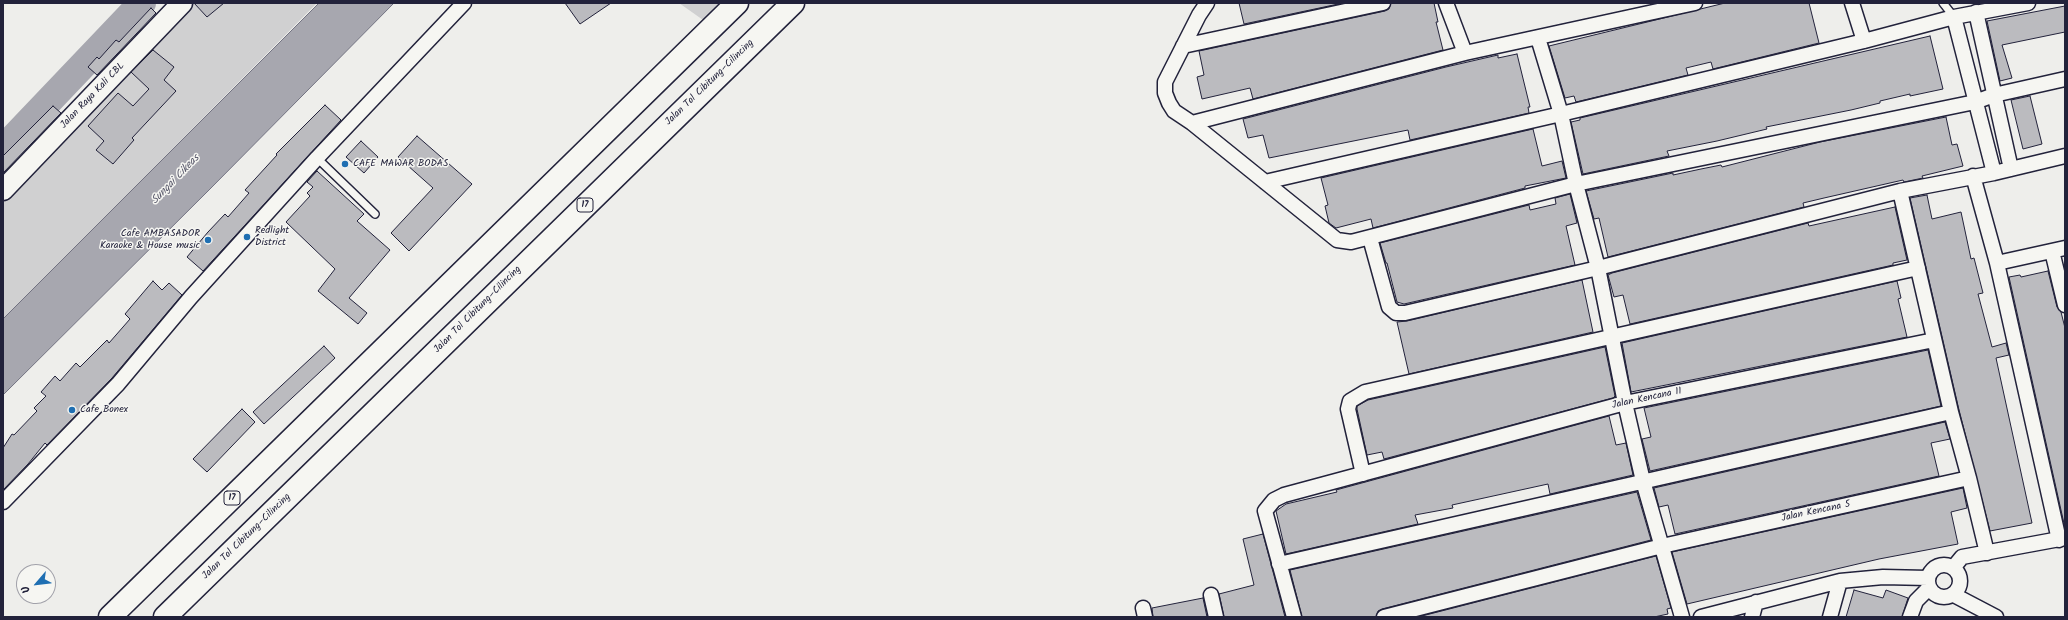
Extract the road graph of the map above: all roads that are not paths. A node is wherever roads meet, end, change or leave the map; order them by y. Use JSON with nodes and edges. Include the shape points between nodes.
{"nodes":[{"id":1,"x":182,"y":3,"type":"edge"},
{"id":2,"x":464,"y":3,"type":"edge"},
{"id":3,"x":737,"y":3,"type":"edge"},
{"id":4,"x":792,"y":3,"type":"edge"},
{"id":5,"x":1207,"y":3,"type":"edge"},
{"id":6,"x":1383,"y":3,"type":"edge"},
{"id":7,"x":1446,"y":3,"type":"edge"},
{"id":8,"x":1695,"y":3,"type":"edge"},
{"id":9,"x":1852,"y":3,"type":"edge"},
{"id":10,"x":1944,"y":3,"type":"edge"},
{"id":11,"x":2028,"y":3,"type":"edge"},
{"id":12,"x":1682,"y":5,"type":"edge"},
{"id":13,"x":2003,"y":5,"type":"edge"},
{"id":14,"x":1976,"y":12,"type":"junction"},
{"id":15,"x":1954,"y":16,"type":"junction"},
{"id":16,"x":1538,"y":38,"type":"junction"},
{"id":17,"x":1864,"y":41,"type":"junction"},
{"id":18,"x":1183,"y":46,"type":"junction"},
{"id":19,"x":1465,"y":53,"type":"junction"},
{"id":20,"x":2065,"y":79,"type":"edge"},
{"id":21,"x":1994,"y":95,"type":"junction"},
{"id":22,"x":1975,"y":102,"type":"junction"},
{"id":23,"x":1561,"y":114,"type":"junction"},
{"id":24,"x":1192,"y":123,"type":"junction"},
{"id":25,"x":2065,"y":156,"type":"edge"},
{"id":26,"x":317,"y":158,"type":"junction"},
{"id":27,"x":2011,"y":169,"type":"junction"},
{"id":28,"x":1994,"y":173,"type":"junction"},
{"id":29,"x":1973,"y":176,"type":"junction"},
{"id":30,"x":1265,"y":182,"type":"junction"},
{"id":31,"x":1576,"y":184,"type":"junction"},
{"id":32,"x":3,"y":190,"type":"edge"},
{"id":33,"x":1900,"y":191,"type":"junction"},
{"id":34,"x":375,"y":214,"type":"dead end"},
{"id":35,"x":1370,"y":238,"type":"junction"},
{"id":36,"x":2058,"y":249,"type":"edge"},
{"id":37,"x":1997,"y":263,"type":"junction"},
{"id":38,"x":1598,"y":268,"type":"junction"},
{"id":39,"x":1918,"y":268,"type":"junction"},
{"id":40,"x":2065,"y":305,"type":"edge"},
{"id":41,"x":1611,"y":336,"type":"junction"},
{"id":42,"x":1934,"y":340,"type":"junction"},
{"id":43,"x":1625,"y":403,"type":"junction"},
{"id":44,"x":1951,"y":412,"type":"junction"},
{"id":45,"x":1363,"y":474,"type":"junction"},
{"id":46,"x":1969,"y":478,"type":"junction"},
{"id":47,"x":1643,"y":481,"type":"junction"},
{"id":48,"x":3,"y":502,"type":"edge"},
{"id":49,"x":2062,"y":539,"type":"edge"},
{"id":50,"x":1662,"y":546,"type":"junction"},
{"id":51,"x":1987,"y":553,"type":"junction"},
{"id":52,"x":1279,"y":564,"type":"junction"},
{"id":53,"x":1953,"y":568,"type":"junction"},
{"id":54,"x":1840,"y":581,"type":"junction"},
{"id":55,"x":1929,"y":583,"type":"junction"},
{"id":56,"x":1211,"y":594,"type":"dead end"},
{"id":57,"x":1954,"y":595,"type":"junction"},
{"id":58,"x":1756,"y":602,"type":"junction"},
{"id":59,"x":1990,"y":616,"type":"edge"},
{"id":60,"x":110,"y":617,"type":"edge"},
{"id":61,"x":165,"y":617,"type":"edge"},
{"id":62,"x":1216,"y":617,"type":"edge"},
{"id":63,"x":1294,"y":617,"type":"edge"},
{"id":64,"x":1384,"y":617,"type":"edge"},
{"id":65,"x":1682,"y":617,"type":"edge"},
{"id":66,"x":1701,"y":617,"type":"edge"},
{"id":67,"x":1752,"y":617,"type":"edge"},
{"id":68,"x":1830,"y":617,"type":"edge"},
{"id":69,"x":1910,"y":617,"type":"edge"}],
"edges":[{"from":1,"to":32,"type":"main road","name":"Jalan Raya Kali CBL"},
{"from":2,"to":26,"type":"street"},
{"from":3,"to":60,"type":"highway","number":"17"},
{"from":4,"to":61,"type":"highway","name":"Jalan Tol Cibitung–Cilincing","number":"17"},
{"from":5,"to":18,"type":"street"},
{"from":6,"to":18,"type":"street"},
{"from":7,"to":19,"type":"street"},
{"from":8,"to":12,"type":"street"},
{"from":9,"to":17,"type":"street"},
{"from":10,"to":15,"type":"lane"},
{"from":11,"to":13,"type":"street"},
{"from":12,"to":16,"type":"street"},
{"from":13,"to":14,"type":"street"},
{"from":14,"to":15,"type":"street"},
{"from":14,"to":21,"type":"street"},
{"from":15,"to":17,"type":"street"},
{"from":15,"to":22,"type":"street"},
{"from":16,"to":19,"type":"street"},
{"from":16,"to":23,"type":"street"},
{"from":17,"to":23,"type":"street"},
{"from":18,"to":24,"type":"street","via":[[1166,82],[1165,93],[1174,110]]},
{"from":19,"to":24,"type":"street"},
{"from":20,"to":21,"type":"street"},
{"from":21,"to":22,"type":"street"},
{"from":21,"to":27,"type":"street"},
{"from":22,"to":28,"type":"street"},
{"from":22,"to":31,"type":"street"},
{"from":23,"to":30,"type":"street"},
{"from":23,"to":31,"type":"street"},
{"from":24,"to":30,"type":"street"},
{"from":25,"to":27,"type":"street"},
{"from":26,"to":34,"type":"lane"},
{"from":26,"to":48,"type":"street","via":[[191,297],[118,384]]},
{"from":27,"to":28,"type":"street"},
{"from":28,"to":29,"type":"street"},
{"from":29,"to":33,"type":"street"},
{"from":29,"to":37,"type":"street"},
{"from":30,"to":35,"type":"street","via":[[1338,240],[1351,242]]},
{"from":31,"to":35,"type":"street"},
{"from":31,"to":38,"type":"street"},
{"from":33,"to":38,"type":"street"},
{"from":33,"to":39,"type":"street"},
{"from":35,"to":38,"type":"street","via":[[1389,307],[1396,313]]},
{"from":36,"to":37,"type":"street"},
{"from":36,"to":40,"type":"street"},
{"from":37,"to":49,"type":"street"},
{"from":38,"to":41,"type":"street"},
{"from":39,"to":41,"type":"street"},
{"from":39,"to":42,"type":"street"},
{"from":41,"to":43,"type":"street"},
{"from":41,"to":45,"type":"street","via":[[1358,395],[1350,401],[1348,409]]},
{"from":42,"to":43,"type":"street","name":"Jalan Kencana 11"},
{"from":42,"to":44,"type":"street"},
{"from":43,"to":45,"type":"street","name":"Jalan Kencana 11"},
{"from":43,"to":47,"type":"street"},
{"from":44,"to":46,"type":"street"},
{"from":44,"to":47,"type":"street"},
{"from":45,"to":52,"type":"street","name":"Jalan Kencana 11","via":[[1284,495],[1268,505],[1265,511]]},
{"from":46,"to":50,"type":"street","name":"Jalan Kencana 5"},
{"from":46,"to":51,"type":"street"},
{"from":47,"to":50,"type":"street"},
{"from":47,"to":52,"type":"street"},
{"from":49,"to":51,"type":"street"},
{"from":50,"to":64,"type":"street","name":"Jalan Kencana 5"},
{"from":50,"to":65,"type":"street"},
{"from":51,"to":53,"type":"street","via":[[1962,557]]},
{"from":52,"to":63,"type":"street","name":"Jalan Kencana 11"},
{"from":53,"to":55,"type":"street","via":[[1943,565],[1933,569]]},
{"from":53,"to":57,"type":"street","via":[[1960,582]]},
{"from":54,"to":55,"type":"street","via":[[1883,577]]},
{"from":54,"to":58,"type":"street"},
{"from":54,"to":68,"type":"street"},
{"from":55,"to":57,"type":"street","via":[[1932,593],[1942,598]]},
{"from":55,"to":69,"type":"street","via":[[1916,601]]},
{"from":56,"to":62,"type":"street"},
{"from":57,"to":59,"type":"street"},
{"from":58,"to":66,"type":"street"},
{"from":58,"to":67,"type":"street"}]}
